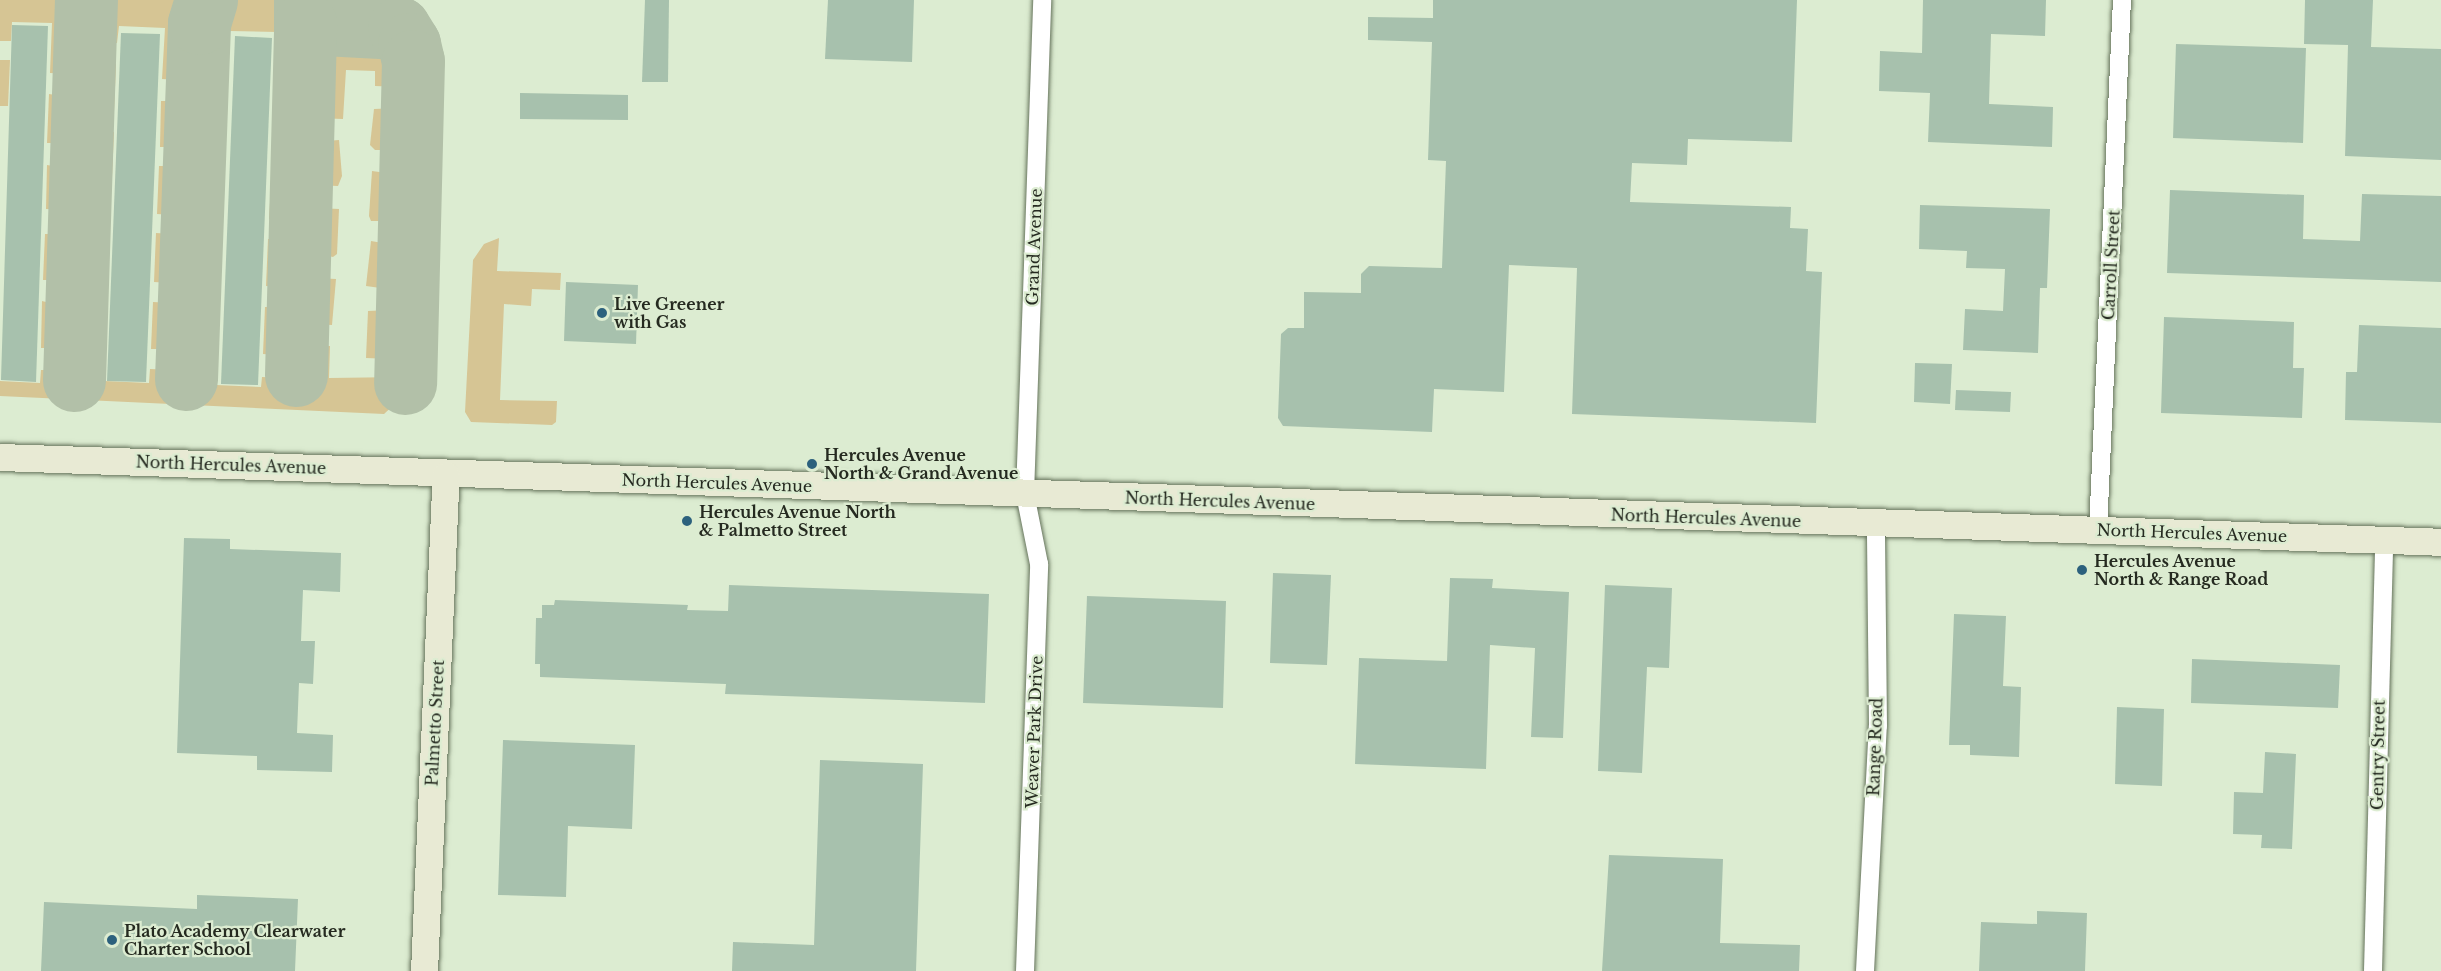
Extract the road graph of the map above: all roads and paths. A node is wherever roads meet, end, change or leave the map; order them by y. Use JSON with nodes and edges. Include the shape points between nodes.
{"nodes":[{"id":1,"x":1042,"y":0,"type":"edge"},
{"id":2,"x":2122,"y":0,"type":"edge"},
{"id":3,"x":0,"y":457,"type":"edge"},
{"id":4,"x":446,"y":475,"type":"junction"},
{"id":5,"x":1025,"y":494,"type":"junction"},
{"id":6,"x":1876,"y":524,"type":"junction"},
{"id":7,"x":2098,"y":530,"type":"junction"},
{"id":8,"x":2384,"y":540,"type":"junction"},
{"id":9,"x":2441,"y":542,"type":"edge"},
{"id":10,"x":424,"y":971,"type":"edge"},
{"id":11,"x":1025,"y":971,"type":"edge"},
{"id":12,"x":1865,"y":971,"type":"edge"},
{"id":13,"x":2373,"y":971,"type":"edge"}],
"edges":[{"from":1,"to":5,"type":"street","name":"Grand Avenue"},
{"from":2,"to":7,"type":"street","name":"Carroll Street"},
{"from":3,"to":4,"type":"street","name":"North Hercules Avenue"},
{"from":4,"to":5,"type":"street","name":"North Hercules Avenue"},
{"from":4,"to":10,"type":"street","name":"Palmetto Street"},
{"from":5,"to":6,"type":"street","name":"North Hercules Avenue"},
{"from":5,"to":11,"type":"street","name":"Weaver Park Drive","via":[[1040,564]]},
{"from":6,"to":7,"type":"street","name":"North Hercules Avenue"},
{"from":6,"to":12,"type":"street","name":"Range Road","via":[[1878,726]]},
{"from":7,"to":8,"type":"street","name":"North Hercules Avenue"},
{"from":8,"to":9,"type":"street","name":"North Hercules Avenue"},
{"from":8,"to":13,"type":"street","name":"Gentry Street"}]}
